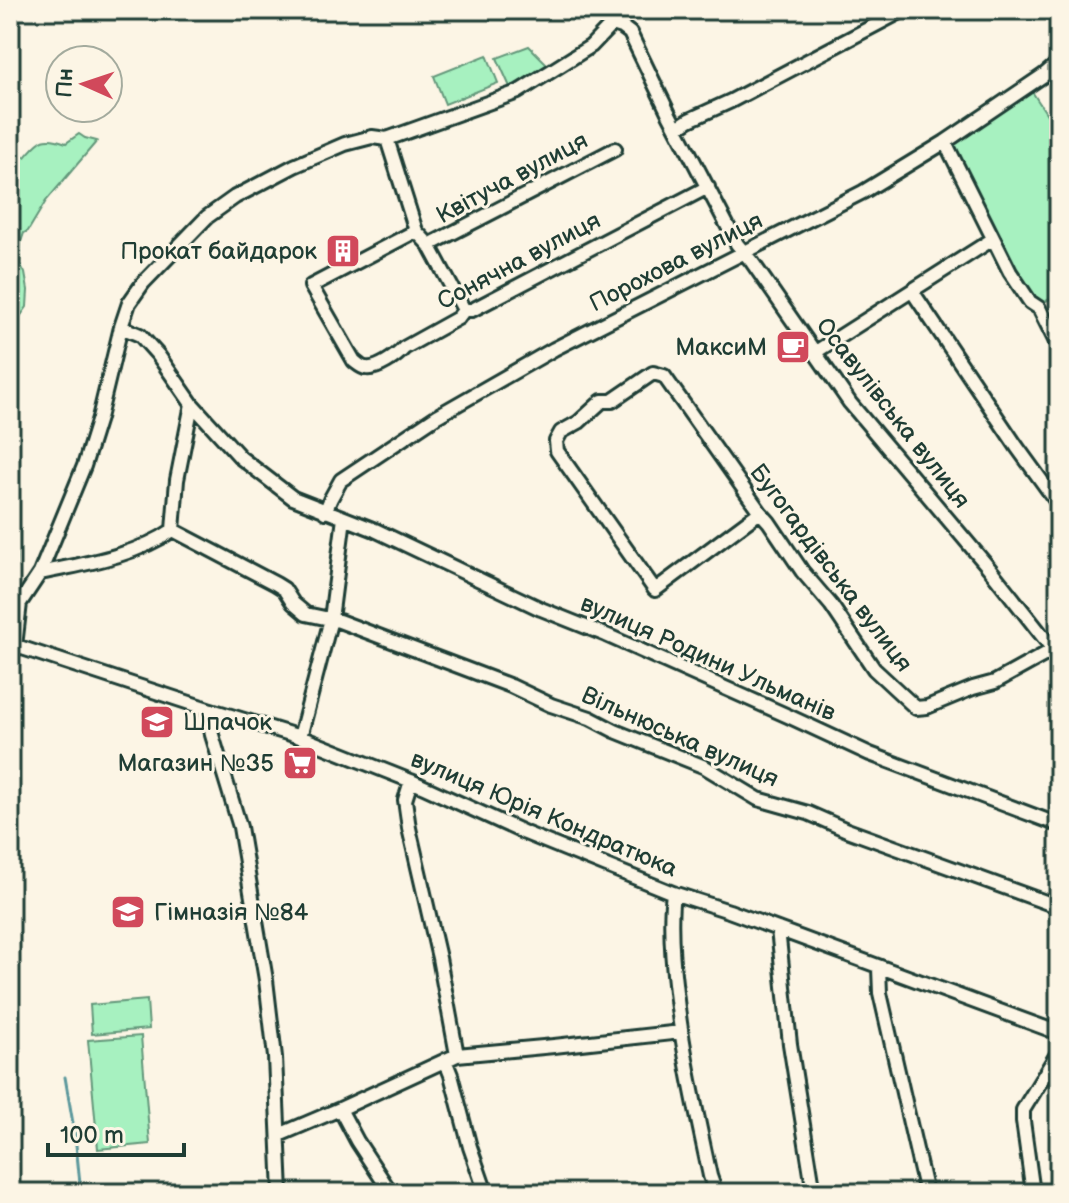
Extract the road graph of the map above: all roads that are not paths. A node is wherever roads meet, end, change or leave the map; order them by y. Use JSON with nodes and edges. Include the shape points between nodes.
{"nodes":[{"id":1,"x":621,"y":10,"type":"edge"},
{"id":2,"x":904,"y":10,"type":"edge"},
{"id":3,"x":612,"y":24,"type":"junction"},
{"id":4,"x":1059,"y":62,"type":"edge"},
{"id":5,"x":677,"y":128,"type":"junction"},
{"id":6,"x":387,"y":139,"type":"junction"},
{"id":7,"x":945,"y":142,"type":"junction"},
{"id":8,"x":615,"y":149,"type":"dead end"},
{"id":9,"x":708,"y":187,"type":"junction"},
{"id":10,"x":416,"y":231,"type":"junction"},
{"id":11,"x":993,"y":239,"type":"junction"},
{"id":12,"x":429,"y":245,"type":"junction"},
{"id":13,"x":743,"y":252,"type":"junction"},
{"id":14,"x":912,"y":291,"type":"junction"},
{"id":15,"x":464,"y":310,"type":"junction"},
{"id":16,"x":121,"y":327,"type":"junction"},
{"id":17,"x":1059,"y":348,"type":"edge"},
{"id":18,"x":814,"y":353,"type":"junction"},
{"id":19,"x":354,"y":361,"type":"joint"},
{"id":20,"x":192,"y":404,"type":"junction"},
{"id":21,"x":1059,"y":505,"type":"edge"},
{"id":22,"x":325,"y":512,"type":"junction"},
{"id":23,"x":760,"y":512,"type":"junction"},
{"id":24,"x":344,"y":518,"type":"junction"},
{"id":25,"x":173,"y":530,"type":"junction"},
{"id":26,"x":40,"y":573,"type":"junction"},
{"id":27,"x":331,"y":619,"type":"junction"},
{"id":28,"x":12,"y":645,"type":"edge"},
{"id":29,"x":1056,"y":654,"type":"edge"},
{"id":30,"x":208,"y":709,"type":"junction"},
{"id":31,"x":300,"y":737,"type":"junction"},
{"id":32,"x":411,"y":781,"type":"junction"},
{"id":33,"x":1059,"y":825,"type":"edge"},
{"id":34,"x":673,"y":893,"type":"junction"},
{"id":35,"x":1059,"y":907,"type":"edge"},
{"id":36,"x":778,"y":929,"type":"junction"},
{"id":37,"x":879,"y":968,"type":"junction"},
{"id":38,"x":681,"y":1032,"type":"junction"},
{"id":39,"x":1059,"y":1033,"type":"edge"},
{"id":40,"x":1059,"y":1051,"type":"edge"},
{"id":41,"x":451,"y":1057,"type":"junction"},
{"id":42,"x":340,"y":1109,"type":"junction"},
{"id":43,"x":279,"y":1135,"type":"junction"},
{"id":44,"x":281,"y":1193,"type":"edge"},
{"id":45,"x":391,"y":1193,"type":"edge"},
{"id":46,"x":486,"y":1193,"type":"edge"},
{"id":47,"x":716,"y":1193,"type":"edge"},
{"id":48,"x":814,"y":1193,"type":"edge"},
{"id":49,"x":926,"y":1193,"type":"edge"},
{"id":50,"x":1033,"y":1193,"type":"edge"}],
"edges":[{"from":1,"to":3,"type":"street"},
{"from":2,"to":5,"type":"street"},
{"from":3,"to":5,"type":"street","name":"Осавулівська вулиця","via":[[630,33]]},
{"from":3,"to":6,"type":"street","via":[[591,46],[518,92]]},
{"from":4,"to":7,"type":"street","name":"Порохова вулиця"},
{"from":5,"to":9,"type":"street","name":"Осавулівська вулиця"},
{"from":6,"to":10,"type":"street"},
{"from":6,"to":16,"type":"street","via":[[345,144],[235,197],[207,217],[143,283]]},
{"from":7,"to":11,"type":"street"},
{"from":7,"to":13,"type":"street","name":"Порохова вулиця","via":[[863,192]]},
{"from":8,"to":12,"type":"street","name":"Квітуча вулиця"},
{"from":9,"to":13,"type":"street","name":"Осавулівська вулиця"},
{"from":9,"to":15,"type":"street","name":"Сонячна вулиця"},
{"from":10,"to":12,"type":"street"},
{"from":10,"to":19,"type":"street","name":"Квітуча вулиця","via":[[311,286]]},
{"from":11,"to":14,"type":"street"},
{"from":11,"to":17,"type":"street"},
{"from":12,"to":15,"type":"street"},
{"from":13,"to":18,"type":"street","name":"Осавулівська вулиця"},
{"from":13,"to":22,"type":"street","name":"Порохова вулиця","via":[[437,416],[341,480]]},
{"from":14,"to":18,"type":"street"},
{"from":14,"to":21,"type":"street"},
{"from":15,"to":19,"type":"street","name":"Сонячна вулиця","via":[[372,368]]},
{"from":16,"to":20,"type":"street","name":"вулиця Родини Ульманів","via":[[140,335]]},
{"from":16,"to":26,"type":"street","via":[[84,466]]},
{"from":18,"to":29,"type":"street","name":"Осавулівська вулиця"},
{"from":20,"to":22,"type":"street","name":"вулиця Родини Ульманів","via":[[241,458],[293,498]]},
{"from":20,"to":25,"type":"street"},
{"from":22,"to":24,"type":"street","name":"вулиця Родини Ульманів"},
{"from":23,"to":23,"type":"street","name":"Бугогардівська вулиця","via":[[664,376],[653,373],[612,401],[602,401],[556,441],[557,451],[655,590]]},
{"from":23,"to":29,"type":"street","name":"Бугогардівська вулиця","via":[[874,669],[916,708],[995,682]]},
{"from":24,"to":27,"type":"street"},
{"from":24,"to":33,"type":"street","name":"вулиця Родини Ульманів","via":[[870,754]]},
{"from":25,"to":26,"type":"street","via":[[160,540],[103,559]]},
{"from":25,"to":27,"type":"street","name":"Вільнюська вулиця","via":[[284,589],[306,614]]},
{"from":26,"to":28,"type":"street","via":[[20,603]]},
{"from":27,"to":31,"type":"street"},
{"from":27,"to":35,"type":"street","name":"Вільнюська вулиця","via":[[590,718],[705,767],[758,799]]},
{"from":28,"to":30,"type":"street","name":"вулиця Юрія Кондратюка"},
{"from":30,"to":31,"type":"street","name":"вулиця Юрія Кондратюка"},
{"from":30,"to":43,"type":"street","via":[[253,898],[273,1042]]},
{"from":31,"to":32,"type":"street","name":"вулиця Юрія Кондратюка"},
{"from":32,"to":34,"type":"street","name":"вулиця Юрія Кондратюка"},
{"from":32,"to":41,"type":"street","via":[[405,800],[409,828],[439,958]]},
{"from":34,"to":36,"type":"street","name":"вулиця Юрія Кондратюка"},
{"from":34,"to":38,"type":"street"},
{"from":36,"to":37,"type":"street","name":"вулиця Юрія Кондратюка"},
{"from":36,"to":48,"type":"street"},
{"from":37,"to":39,"type":"street","name":"вулиця Юрія Кондратюка"},
{"from":37,"to":49,"type":"street","via":[[880,993]]},
{"from":38,"to":41,"type":"street"},
{"from":38,"to":47,"type":"street"},
{"from":40,"to":50,"type":"street","via":[[1023,1110]]},
{"from":41,"to":42,"type":"street"},
{"from":41,"to":46,"type":"street","via":[[451,1075]]},
{"from":42,"to":43,"type":"street"},
{"from":42,"to":45,"type":"street"},
{"from":43,"to":44,"type":"street"}]}
